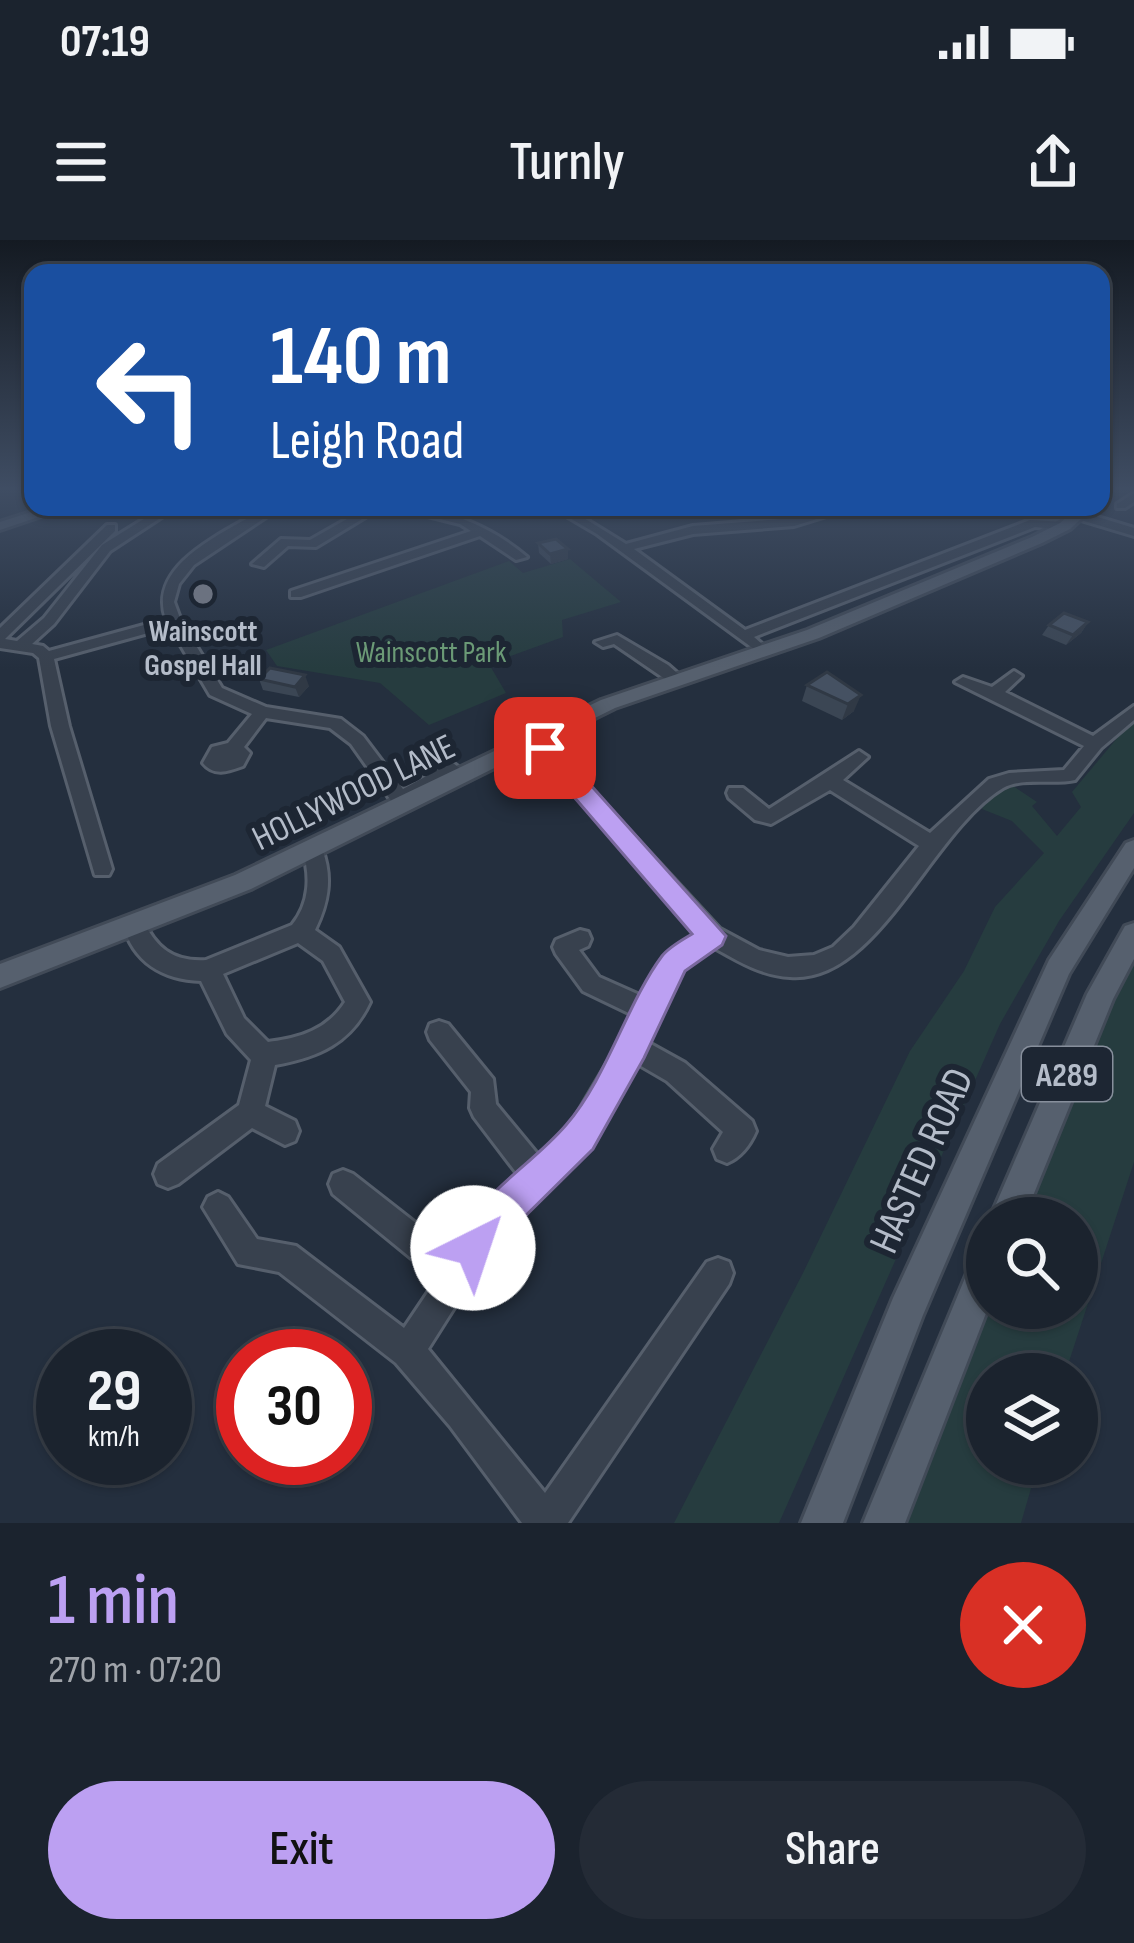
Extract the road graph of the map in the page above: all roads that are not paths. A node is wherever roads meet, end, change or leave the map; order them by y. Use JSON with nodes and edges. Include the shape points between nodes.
{"nodes":[{"id":1,"x":87,"y":549,"type":"edge"},
{"id":2,"x":105,"y":549,"type":"edge"},
{"id":3,"x":210,"y":549,"type":"edge"},
{"id":4,"x":277,"y":549,"type":"edge"},
{"id":5,"x":430,"y":549,"type":"edge"},
{"id":6,"x":509,"y":549,"type":"edge"},
{"id":7,"x":625,"y":549,"type":"edge"},
{"id":8,"x":967,"y":549,"type":"edge"},
{"id":9,"x":1001,"y":549,"type":"edge"},
{"id":10,"x":521,"y":557,"type":"dead end"},
{"id":11,"x":260,"y":564,"type":"dead end"},
{"id":12,"x":296,"y":594,"type":"dead end"},
{"id":13,"x":174,"y":621,"type":"junction"},
{"id":14,"x":743,"y":636,"type":"junction"},
{"id":15,"x":0,"y":639,"type":"edge"},
{"id":16,"x":603,"y":642,"type":"dead end"},
{"id":17,"x":22,"y":644,"type":"junction"},
{"id":18,"x":764,"y":652,"type":"junction"},
{"id":19,"x":46,"y":657,"type":"junction"},
{"id":20,"x":1014,"y":676,"type":"dead end"},
{"id":21,"x":677,"y":680,"type":"junction"},
{"id":22,"x":963,"y":682,"type":"dead end"},
{"id":23,"x":994,"y":693,"type":"junction"},
{"id":24,"x":1134,"y":711,"type":"edge"},
{"id":25,"x":262,"y":712,"type":"junction"},
{"id":26,"x":534,"y":737,"type":"junction"},
{"id":27,"x":1095,"y":743,"type":"junction"},
{"id":28,"x":234,"y":748,"type":"dead end"},
{"id":29,"x":859,"y":758,"type":"dead end"},
{"id":30,"x":449,"y":766,"type":"dead end"},
{"id":31,"x":830,"y":782,"type":"junction"},
{"id":32,"x":736,"y":793,"type":"dead end"},
{"id":33,"x":401,"y":801,"type":"junction"},
{"id":34,"x":343,"y":818,"type":"dead end"},
{"id":35,"x":932,"y":844,"type":"junction"},
{"id":36,"x":312,"y":849,"type":"junction"},
{"id":37,"x":1134,"y":849,"type":"edge"},
{"id":38,"x":102,"y":869,"type":"dead end"},
{"id":39,"x":134,"y":924,"type":"junction"},
{"id":40,"x":300,"y":932,"type":"junction"},
{"id":41,"x":1134,"y":934,"type":"edge"},
{"id":42,"x":712,"y":936,"type":"junction"},
{"id":43,"x":566,"y":940,"type":"dead end"},
{"id":44,"x":207,"y":970,"type":"junction"},
{"id":45,"x":0,"y":976,"type":"edge"},
{"id":46,"x":649,"y":1011,"type":"junction"},
{"id":47,"x":439,"y":1032,"type":"dead end"},
{"id":48,"x":632,"y":1047,"type":"junction"},
{"id":49,"x":265,"y":1055,"type":"junction"},
{"id":50,"x":250,"y":1113,"type":"junction"},
{"id":51,"x":286,"y":1131,"type":"dead end"},
{"id":52,"x":741,"y":1133,"type":"dead end"},
{"id":53,"x":168,"y":1174,"type":"dead end"},
{"id":54,"x":539,"y":1179,"type":"junction"},
{"id":55,"x":343,"y":1184,"type":"dead end"},
{"id":56,"x":1016,"y":1197,"type":"edge"},
{"id":57,"x":218,"y":1207,"type":"dead end"},
{"id":58,"x":718,"y":1273,"type":"dead end"},
{"id":59,"x":454,"y":1274,"type":"junction"},
{"id":60,"x":966,"y":1318,"type":"edge"},
{"id":61,"x":408,"y":1351,"type":"junction"},
{"id":62,"x":546,"y":1523,"type":"edge"},
{"id":63,"x":822,"y":1523,"type":"edge"},
{"id":64,"x":884,"y":1523,"type":"edge"}],
"edges":[{"from":1,"to":15,"type":"street"},
{"from":2,"to":17,"type":"street"},
{"from":3,"to":13,"type":"street","via":[[172,583]]},
{"from":4,"to":11,"type":"street"},
{"from":5,"to":12,"type":"street"},
{"from":6,"to":10,"type":"street"},
{"from":7,"to":14,"type":"street"},
{"from":8,"to":14,"type":"street"},
{"from":9,"to":18,"type":"main road","name":"HOLLYWOOD LANE"},
{"from":13,"to":19,"type":"street"},
{"from":13,"to":25,"type":"street","via":[[216,691]]},
{"from":14,"to":18,"type":"street"},
{"from":15,"to":17,"type":"street"},
{"from":16,"to":21,"type":"street","via":[[617,639]]},
{"from":17,"to":19,"type":"street"},
{"from":18,"to":21,"type":"main road","name":"HOLLYWOOD LANE"},
{"from":19,"to":38,"type":"street"},
{"from":20,"to":23,"type":"street"},
{"from":21,"to":26,"type":"main road","name":"HOLLYWOOD LANE"},
{"from":22,"to":23,"type":"street"},
{"from":23,"to":27,"type":"street"},
{"from":24,"to":27,"type":"street"},
{"from":25,"to":28,"type":"street"},
{"from":25,"to":33,"type":"street","via":[[335,723]]},
{"from":26,"to":33,"type":"main road","name":"HOLLYWOOD LANE"},
{"from":26,"to":42,"type":"street"},
{"from":27,"to":35,"type":"street","via":[[1070,776],[996,784]]},
{"from":29,"to":31,"type":"street"},
{"from":30,"to":33,"type":"street"},
{"from":31,"to":32,"type":"street","via":[[771,817]]},
{"from":31,"to":35,"type":"street"},
{"from":33,"to":34,"type":"street"},
{"from":33,"to":36,"type":"main road","name":"HOLLYWOOD LANE"},
{"from":35,"to":42,"type":"street","via":[[847,953],[808,966],[766,965]]},
{"from":36,"to":39,"type":"main road","name":"HOLLYWOOD LANE"},
{"from":36,"to":40,"type":"street","via":[[320,864],[310,923]]},
{"from":37,"to":63,"type":"main road","name":"HASTED ROAD","number":"A289","via":[[1058,968]]},
{"from":39,"to":44,"type":"street","via":[[144,949],[162,962]]},
{"from":39,"to":45,"type":"main road","name":"HOLLYWOOD LANE"},
{"from":40,"to":44,"type":"street"},
{"from":40,"to":49,"type":"street","via":[[331,954],[358,1002],[335,1033]]},
{"from":41,"to":56,"type":"main road","number":"A289"},
{"from":42,"to":46,"type":"street","via":[[674,962]]},
{"from":43,"to":46,"type":"street","via":[[591,984]]},
{"from":44,"to":49,"type":"street","via":[[240,1039]]},
{"from":46,"to":48,"type":"street"},
{"from":47,"to":54,"type":"street","via":[[484,1088],[483,1108]]},
{"from":48,"to":52,"type":"street","via":[[676,1072]]},
{"from":48,"to":54,"type":"street","via":[[580,1136]]},
{"from":49,"to":50,"type":"street"},
{"from":50,"to":51,"type":"street"},
{"from":50,"to":53,"type":"street"},
{"from":54,"to":59,"type":"street","via":[[492,1222]]},
{"from":55,"to":59,"type":"street"},
{"from":57,"to":61,"type":"street","via":[[249,1253],[285,1257]]},
{"from":58,"to":62,"type":"street"},
{"from":59,"to":61,"type":"street"},
{"from":60,"to":64,"type":"main road"},
{"from":61,"to":62,"type":"street"}]}
